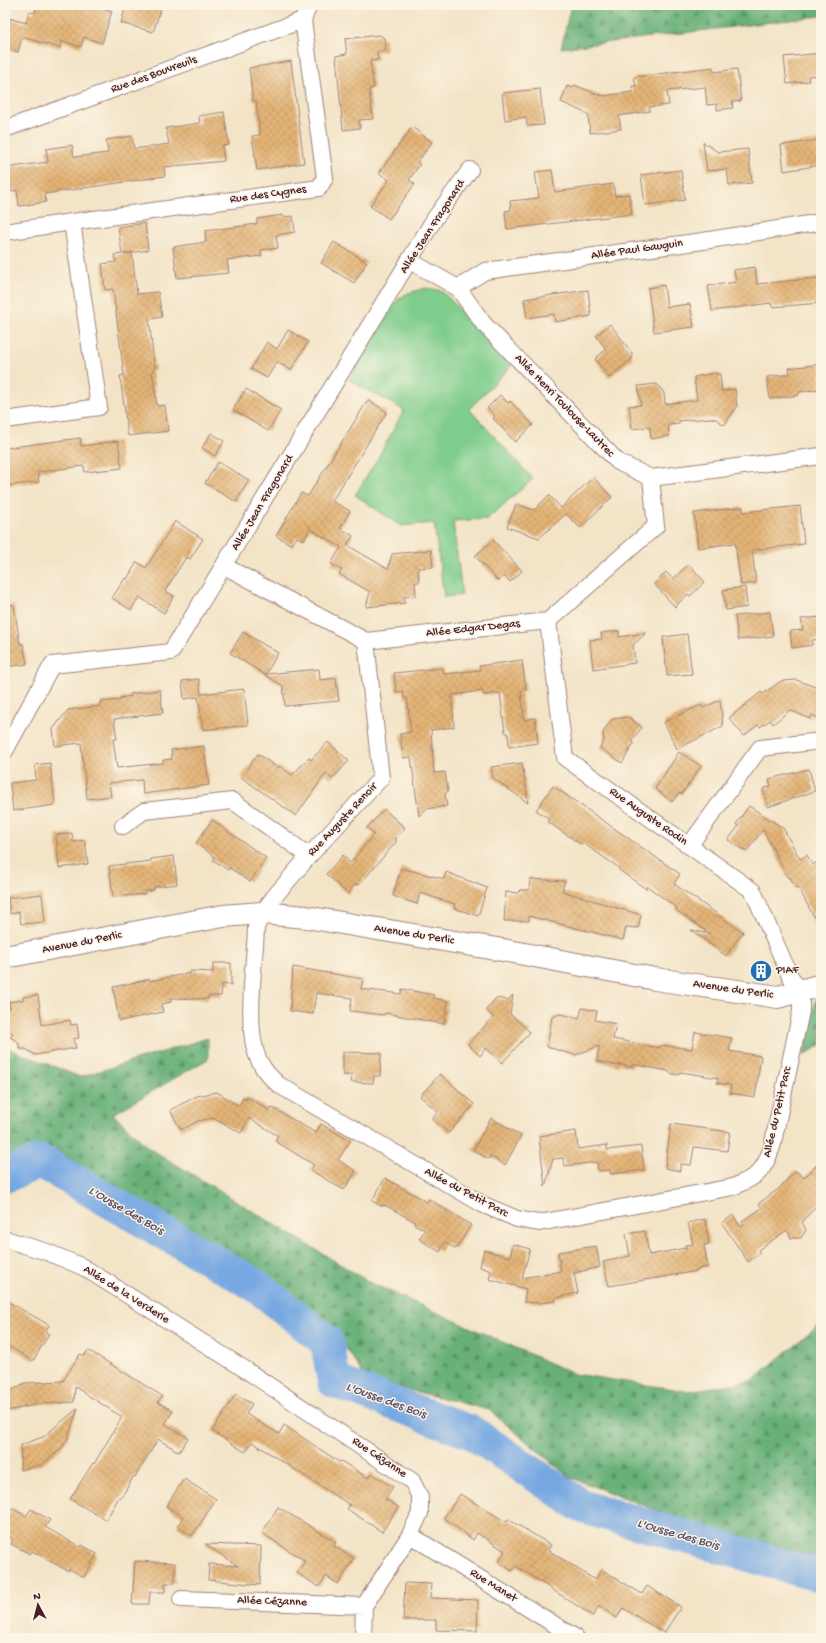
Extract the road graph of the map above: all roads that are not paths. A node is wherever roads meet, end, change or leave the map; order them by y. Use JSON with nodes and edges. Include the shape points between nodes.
{"nodes":[{"id":1,"x":309,"y":5,"type":"edge"},
{"id":2,"x":303,"y":20,"type":"junction"},
{"id":3,"x":5,"y":130,"type":"edge"},
{"id":4,"x":470,"y":170,"type":"dead end"},
{"id":5,"x":72,"y":222,"type":"junction"},
{"id":6,"x":821,"y":222,"type":"edge"},
{"id":7,"x":5,"y":232,"type":"edge"},
{"id":8,"x":410,"y":261,"type":"junction"},
{"id":9,"x":458,"y":288,"type":"junction"},
{"id":10,"x":5,"y":420,"type":"edge"},
{"id":11,"x":821,"y":456,"type":"edge"},
{"id":12,"x":651,"y":478,"type":"junction"},
{"id":13,"x":224,"y":566,"type":"junction"},
{"id":14,"x":548,"y":621,"type":"junction"},
{"id":15,"x":366,"y":641,"type":"junction"},
{"id":16,"x":821,"y":741,"type":"edge"},
{"id":17,"x":5,"y":751,"type":"edge"},
{"id":18,"x":123,"y":826,"type":"dead end"},
{"id":19,"x":689,"y":846,"type":"junction"},
{"id":20,"x":309,"y":856,"type":"junction"},
{"id":21,"x":262,"y":913,"type":"junction"},
{"id":22,"x":5,"y":957,"type":"edge"},
{"id":23,"x":821,"y":985,"type":"edge"},
{"id":24,"x":801,"y":992,"type":"junction"},
{"id":25,"x":5,"y":1239,"type":"edge"},
{"id":26,"x":240,"y":1366,"type":"joint"},
{"id":27,"x":410,"y":1535,"type":"junction"},
{"id":28,"x":181,"y":1599,"type":"dead end"},
{"id":29,"x":364,"y":1606,"type":"junction"},
{"id":30,"x":363,"y":1638,"type":"edge"},
{"id":31,"x":576,"y":1638,"type":"edge"}],
"edges":[{"from":1,"to":2,"type":"street"},
{"from":2,"to":3,"type":"street","name":"Rue des Bouvreuils"},
{"from":2,"to":5,"type":"street","name":"Rue des Cygnes","via":[[325,178],[318,188]]},
{"from":4,"to":8,"type":"street","name":"Allée Jean Fragonard","via":[[435,218]]},
{"from":5,"to":7,"type":"street","name":"Rue des Cygnes"},
{"from":5,"to":10,"type":"street","via":[[99,407]]},
{"from":6,"to":9,"type":"street","name":"Allée Paul Gauguin","via":[[485,271]]},
{"from":8,"to":9,"type":"street","name":"Allée Henri Toulouse-Lautrec"},
{"from":8,"to":13,"type":"street","name":"Allée Jean Fragonard"},
{"from":9,"to":12,"type":"street","name":"Allée Henri Toulouse-Lautrec","via":[[483,323],[618,462]]},
{"from":11,"to":12,"type":"street"},
{"from":12,"to":14,"type":"street","via":[[656,526]]},
{"from":13,"to":15,"type":"street"},
{"from":13,"to":17,"type":"street","name":"Allée Jean Fragonard","via":[[171,652],[52,665]]},
{"from":14,"to":15,"type":"street","name":"Allée Edgar Degas"},
{"from":14,"to":19,"type":"street","name":"Rue Auguste Rodin","via":[[565,758]]},
{"from":15,"to":20,"type":"street","name":"Rue Auguste Renoir","via":[[381,778]]},
{"from":16,"to":19,"type":"street","via":[[760,748]]},
{"from":18,"to":20,"type":"street","via":[[144,811],[233,801]]},
{"from":19,"to":24,"type":"street","name":"Rue Auguste Rodin","via":[[753,892],[790,976]]},
{"from":20,"to":21,"type":"street","name":"Rue Auguste Renoir"},
{"from":21,"to":22,"type":"street","name":"Avenue du Perlic","via":[[223,916]]},
{"from":21,"to":24,"type":"street","name":"Avenue du Perlic","via":[[514,952],[655,979],[778,997]]},
{"from":21,"to":24,"type":"street","name":"Allée du Petit Parc","via":[[256,928],[251,1027],[256,1052],[267,1074],[279,1085],[484,1205],[517,1219],[539,1223],[733,1187],[753,1178],[765,1166],[772,1147],[801,1011]]},
{"from":23,"to":24,"type":"street","name":"Avenue du Perlic"},
{"from":25,"to":26,"type":"street","name":"Allée de la Verderie","via":[[83,1267]]},
{"from":26,"to":27,"type":"street","name":"Rue Cézanne","via":[[412,1480],[420,1497],[420,1513]]},
{"from":27,"to":29,"type":"street","name":"Rue Cézanne"},
{"from":27,"to":31,"type":"street","name":"Rue Manet"},
{"from":28,"to":29,"type":"street","name":"Allée Cézanne"},
{"from":29,"to":30,"type":"street"}]}
